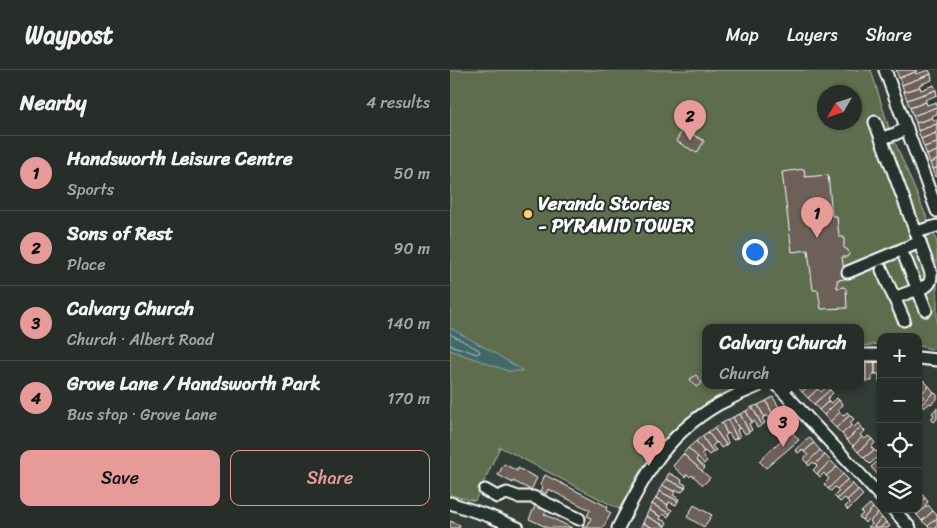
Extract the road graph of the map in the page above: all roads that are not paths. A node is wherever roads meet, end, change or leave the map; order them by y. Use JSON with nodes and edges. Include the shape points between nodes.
{"nodes":[{"id":1,"x":885,"y":70,"type":"edge"},
{"id":2,"x":876,"y":122,"type":"dead end"},
{"id":3,"x":907,"y":128,"type":"junction"},
{"id":4,"x":882,"y":138,"type":"junction"},
{"id":5,"x":937,"y":211,"type":"edge"},
{"id":6,"x":937,"y":226,"type":"edge"},
{"id":7,"x":918,"y":237,"type":"junction"},
{"id":8,"x":905,"y":258,"type":"dead end"},
{"id":9,"x":882,"y":270,"type":"dead end"},
{"id":10,"x":848,"y":272,"type":"dead end"},
{"id":11,"x":918,"y":290,"type":"junction"},
{"id":12,"x":894,"y":298,"type":"junction"},
{"id":13,"x":926,"y":310,"type":"dead end"},
{"id":14,"x":904,"y":320,"type":"dead end"},
{"id":15,"x":864,"y":355,"type":"edge"},
{"id":16,"x":877,"y":356,"type":"edge"},
{"id":17,"x":922,"y":358,"type":"edge"},
{"id":18,"x":937,"y":360,"type":"edge"},
{"id":19,"x":751,"y":389,"type":"edge"},
{"id":20,"x":781,"y":389,"type":"edge"},
{"id":21,"x":485,"y":490,"type":"dead end"},
{"id":22,"x":877,"y":493,"type":"edge"},
{"id":23,"x":497,"y":497,"type":"junction"},
{"id":24,"x":450,"y":503,"type":"edge"},
{"id":25,"x":897,"y":513,"type":"edge"},
{"id":26,"x":489,"y":516,"type":"junction"},
{"id":27,"x":579,"y":519,"type":"dead end"},
{"id":28,"x":518,"y":528,"type":"edge"},
{"id":29,"x":618,"y":528,"type":"edge"},
{"id":30,"x":910,"y":528,"type":"edge"}],
"edges":[{"from":1,"to":3,"type":"street"},
{"from":2,"to":4,"type":"street"},
{"from":3,"to":4,"type":"street"},
{"from":3,"to":5,"type":"street"},
{"from":4,"to":7,"type":"street"},
{"from":6,"to":7,"type":"street"},
{"from":7,"to":10,"type":"street"},
{"from":7,"to":11,"type":"street","via":[[931,279],[930,284]]},
{"from":8,"to":11,"type":"street"},
{"from":9,"to":12,"type":"street"},
{"from":11,"to":12,"type":"street"},
{"from":11,"to":13,"type":"street"},
{"from":12,"to":14,"type":"street"},
{"from":15,"to":16,"type":"street"},
{"from":17,"to":18,"type":"street"},
{"from":19,"to":29,"type":"street","via":[[709,410],[678,436],[654,463]]},
{"from":20,"to":22,"type":"street"},
{"from":21,"to":23,"type":"street"},
{"from":23,"to":26,"type":"street"},
{"from":23,"to":27,"type":"street","via":[[507,493],[533,497]]},
{"from":24,"to":26,"type":"street"},
{"from":25,"to":30,"type":"street"},
{"from":26,"to":28,"type":"street"}]}
